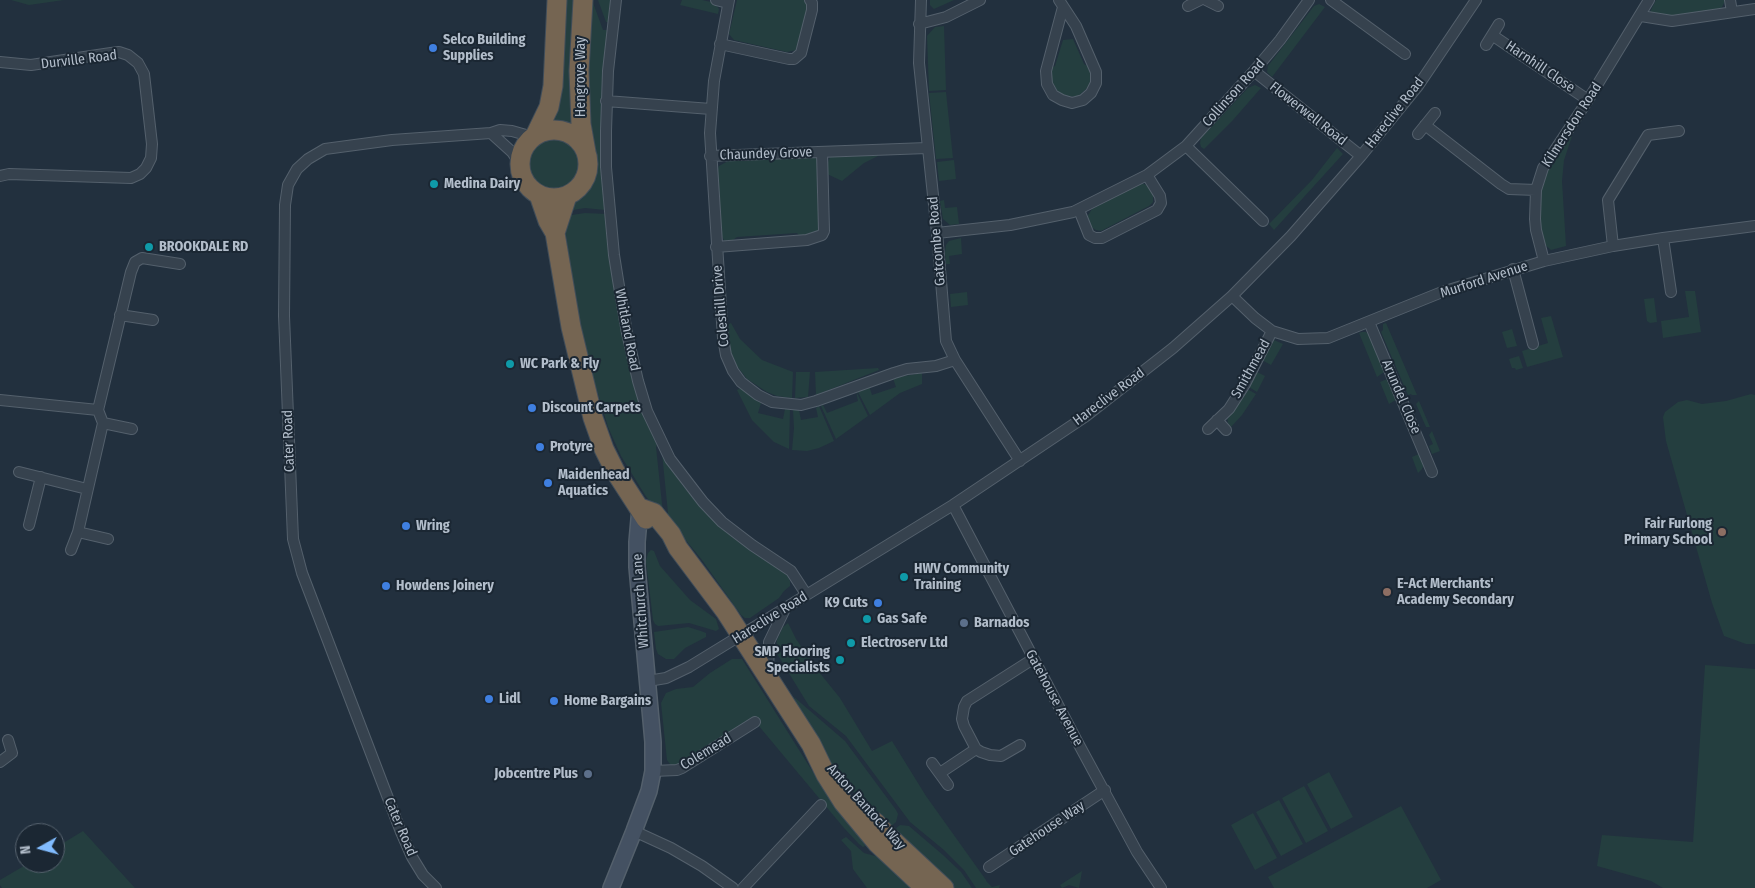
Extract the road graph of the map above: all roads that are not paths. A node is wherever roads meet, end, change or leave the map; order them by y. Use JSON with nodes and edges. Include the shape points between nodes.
{"nodes":[{"id":1,"x":557,"y":0,"type":"edge"},
{"id":2,"x":583,"y":0,"type":"edge"},
{"id":3,"x":616,"y":0,"type":"edge"},
{"id":4,"x":716,"y":0,"type":"edge"},
{"id":5,"x":810,"y":0,"type":"edge"},
{"id":6,"x":921,"y":0,"type":"edge"},
{"id":7,"x":980,"y":0,"type":"edge"},
{"id":8,"x":1200,"y":0,"type":"edge"},
{"id":9,"x":1206,"y":0,"type":"edge"},
{"id":10,"x":1309,"y":0,"type":"edge"},
{"id":11,"x":1331,"y":0,"type":"edge"},
{"id":12,"x":1476,"y":0,"type":"edge"},
{"id":13,"x":1649,"y":0,"type":"edge"},
{"id":14,"x":1730,"y":0,"type":"edge"},
{"id":15,"x":729,"y":1,"type":"edge"},
{"id":16,"x":1061,"y":3,"type":"edge"},
{"id":17,"x":1188,"y":6,"type":"dead end"},
{"id":18,"x":1218,"y":6,"type":"dead end"},
{"id":19,"x":1755,"y":9,"type":"edge"},
{"id":20,"x":1732,"y":12,"type":"junction"},
{"id":21,"x":1641,"y":16,"type":"junction"},
{"id":22,"x":919,"y":24,"type":"junction"},
{"id":23,"x":1499,"y":24,"type":"dead end"},
{"id":24,"x":1492,"y":35,"type":"junction"},
{"id":25,"x":720,"y":44,"type":"junction"},
{"id":26,"x":1486,"y":45,"type":"dead end"},
{"id":27,"x":1405,"y":54,"type":"dead end"},
{"id":28,"x":0,"y":62,"type":"edge"},
{"id":29,"x":1254,"y":71,"type":"junction"},
{"id":30,"x":1588,"y":100,"type":"junction"},
{"id":31,"x":606,"y":101,"type":"junction"},
{"id":32,"x":711,"y":109,"type":"junction"},
{"id":33,"x":1435,"y":113,"type":"dead end"},
{"id":34,"x":1425,"y":125,"type":"junction"},
{"id":35,"x":1679,"y":131,"type":"dead end"},
{"id":36,"x":492,"y":134,"type":"junction"},
{"id":37,"x":1418,"y":134,"type":"dead end"},
{"id":38,"x":534,"y":137,"type":"junction"},
{"id":39,"x":1186,"y":146,"type":"junction"},
{"id":40,"x":927,"y":148,"type":"junction"},
{"id":41,"x":822,"y":152,"type":"junction"},
{"id":42,"x":586,"y":153,"type":"junction"},
{"id":43,"x":710,"y":156,"type":"junction"},
{"id":44,"x":1361,"y":156,"type":"junction"},
{"id":45,"x":520,"y":164,"type":"junction"},
{"id":46,"x":1148,"y":175,"type":"junction"},
{"id":47,"x":0,"y":176,"type":"edge"},
{"id":48,"x":1536,"y":190,"type":"junction"},
{"id":49,"x":539,"y":195,"type":"junction"},
{"id":50,"x":567,"y":196,"type":"junction"},
{"id":51,"x":1079,"y":210,"type":"junction"},
{"id":52,"x":1263,"y":221,"type":"dead end"},
{"id":53,"x":1755,"y":226,"type":"edge"},
{"id":54,"x":556,"y":233,"type":"junction"},
{"id":55,"x":937,"y":233,"type":"junction"},
{"id":56,"x":1663,"y":238,"type":"junction"},
{"id":57,"x":1613,"y":246,"type":"junction"},
{"id":58,"x":716,"y":247,"type":"junction"},
{"id":59,"x":1544,"y":261,"type":"junction"},
{"id":60,"x":180,"y":264,"type":"dead end"},
{"id":61,"x":1513,"y":269,"type":"junction"},
{"id":62,"x":1671,"y":292,"type":"dead end"},
{"id":63,"x":1232,"y":296,"type":"junction"},
{"id":64,"x":120,"y":315,"type":"junction"},
{"id":65,"x":153,"y":320,"type":"dead end"},
{"id":66,"x":1369,"y":322,"type":"junction"},
{"id":67,"x":1272,"y":331,"type":"junction"},
{"id":68,"x":1533,"y":344,"type":"dead end"},
{"id":69,"x":954,"y":360,"type":"junction"},
{"id":70,"x":0,"y":400,"type":"edge"},
{"id":71,"x":98,"y":410,"type":"junction"},
{"id":72,"x":1218,"y":420,"type":"junction"},
{"id":73,"x":103,"y":423,"type":"junction"},
{"id":74,"x":132,"y":429,"type":"dead end"},
{"id":75,"x":1208,"y":429,"type":"dead end"},
{"id":76,"x":1226,"y":430,"type":"dead end"},
{"id":77,"x":1020,"y":461,"type":"junction"},
{"id":78,"x":19,"y":472,"type":"dead end"},
{"id":79,"x":1432,"y":472,"type":"dead end"},
{"id":80,"x":41,"y":477,"type":"junction"},
{"id":81,"x":87,"y":488,"type":"junction"},
{"id":82,"x":953,"y":504,"type":"junction"},
{"id":83,"x":640,"y":508,"type":"junction"},
{"id":84,"x":29,"y":525,"type":"dead end"},
{"id":85,"x":78,"y":532,"type":"junction"},
{"id":86,"x":108,"y":539,"type":"dead end"},
{"id":87,"x":71,"y":550,"type":"dead end"},
{"id":88,"x":806,"y":594,"type":"junction"},
{"id":89,"x":786,"y":606,"type":"junction"},
{"id":90,"x":742,"y":636,"type":"junction"},
{"id":91,"x":1033,"y":659,"type":"junction"},
{"id":92,"x":768,"y":676,"type":"junction"},
{"id":93,"x":648,"y":681,"type":"junction"},
{"id":94,"x":755,"y":722,"type":"dead end"},
{"id":95,"x":8,"y":740,"type":"dead end"},
{"id":96,"x":811,"y":744,"type":"junction"},
{"id":97,"x":1020,"y":745,"type":"dead end"},
{"id":98,"x":976,"y":749,"type":"junction"},
{"id":99,"x":0,"y":762,"type":"edge"},
{"id":100,"x":932,"y":763,"type":"dead end"},
{"id":101,"x":653,"y":771,"type":"junction"},
{"id":102,"x":940,"y":773,"type":"junction"},
{"id":103,"x":948,"y":785,"type":"dead end"},
{"id":104,"x":1104,"y":790,"type":"junction"},
{"id":105,"x":821,"y":805,"type":"dead end"},
{"id":106,"x":634,"y":831,"type":"junction"},
{"id":107,"x":989,"y":867,"type":"dead end"},
{"id":108,"x":436,"y":888,"type":"edge"},
{"id":109,"x":611,"y":888,"type":"edge"},
{"id":110,"x":733,"y":888,"type":"edge"},
{"id":111,"x":743,"y":888,"type":"edge"},
{"id":112,"x":925,"y":888,"type":"edge"},
{"id":113,"x":944,"y":888,"type":"edge"},
{"id":114,"x":1161,"y":888,"type":"edge"}],
"edges":[{"from":1,"to":38,"type":"highway","name":"Hengrove Way","via":[[553,86],[549,107]]},
{"from":2,"to":42,"type":"highway","name":"Hengrove Way","via":[[579,71]]},
{"from":3,"to":31,"type":"street","name":"Whitland Road"},
{"from":4,"to":15,"type":"street"},
{"from":5,"to":25,"type":"street","via":[[812,10],[801,53],[794,59]]},
{"from":6,"to":22,"type":"street","name":"Gatcombe Road"},
{"from":7,"to":22,"type":"street","via":[[946,17]]},
{"from":8,"to":17,"type":"street"},
{"from":9,"to":18,"type":"street"},
{"from":10,"to":29,"type":"street","name":"Collinson Road"},
{"from":11,"to":27,"type":"street"},
{"from":12,"to":44,"type":"street","name":"Hareclive Road","via":[[1418,86]]},
{"from":13,"to":21,"type":"street","name":"Kilmersdon Road"},
{"from":14,"to":20,"type":"street"},
{"from":15,"to":25,"type":"street","name":"Coleshill Drive"},
{"from":16,"to":16,"type":"street","via":[[1076,26],[1096,72],[1096,83],[1091,93],[1072,103],[1053,95],[1047,84],[1046,71]]},
{"from":19,"to":20,"type":"street"},
{"from":20,"to":21,"type":"street","via":[[1672,21]]},
{"from":21,"to":30,"type":"street","name":"Kilmersdon Road"},
{"from":22,"to":40,"type":"street","name":"Gatcombe Road","via":[[919,63]]},
{"from":23,"to":24,"type":"street"},
{"from":24,"to":26,"type":"street"},
{"from":24,"to":30,"type":"street","name":"Harnhill Close"},
{"from":25,"to":32,"type":"street","name":"Coleshill Drive"},
{"from":28,"to":47,"type":"street","name":"Durville Road","via":[[31,66],[119,52],[128,55],[144,74],[152,144],[146,168],[131,178]]},
{"from":29,"to":39,"type":"street","name":"Collinson Road"},
{"from":29,"to":44,"type":"street","name":"Flowerwell Road"},
{"from":30,"to":48,"type":"street","name":"Kilmersdon Road","via":[[1543,168]]},
{"from":31,"to":32,"type":"street"},
{"from":31,"to":88,"type":"street","name":"Whitland Road","via":[[606,168],[614,254],[627,333],[647,411],[670,459],[703,502],[722,522],[791,571]]},
{"from":32,"to":43,"type":"street","name":"Coleshill Drive"},
{"from":33,"to":34,"type":"street"},
{"from":34,"to":37,"type":"street"},
{"from":34,"to":48,"type":"street","via":[[1508,189]]},
{"from":35,"to":57,"type":"street","via":[[1648,135],[1608,200]]},
{"from":36,"to":38,"type":"street","name":"Cater Road","via":[[500,130]]},
{"from":36,"to":45,"type":"street"},
{"from":36,"to":108,"type":"street","name":"Cater Road","via":[[392,140],[325,149],[297,169],[288,185],[285,205],[284,316],[293,539],[302,573],[401,832],[422,874]]},
{"from":38,"to":42,"type":"highway","via":[[552,130],[563,131],[573,136]]},
{"from":38,"to":45,"type":"highway","via":[[522,153]]},
{"from":39,"to":46,"type":"street","name":"Collinson Road"},
{"from":39,"to":52,"type":"street"},
{"from":40,"to":41,"type":"street","name":"Chaundey Grove"},
{"from":40,"to":55,"type":"street","name":"Gatcombe Road"},
{"from":41,"to":43,"type":"street","name":"Chaundey Grove"},
{"from":41,"to":58,"type":"street","name":"Chaundey Grove","via":[[822,235],[807,240]]},
{"from":42,"to":50,"type":"highway","via":[[588,170],[584,181]]},
{"from":43,"to":58,"type":"street","name":"Coleshill Drive"},
{"from":44,"to":63,"type":"street","name":"Hareclive Road","via":[[1291,236]]},
{"from":45,"to":49,"type":"highway","via":[[526,184]]},
{"from":46,"to":51,"type":"street","name":"Collinson Road"},
{"from":46,"to":51,"type":"street","via":[[1160,196],[1157,210],[1102,238],[1089,235]]},
{"from":48,"to":59,"type":"street","name":"Kilmersdon Road","via":[[1536,230]]},
{"from":49,"to":50,"type":"highway","via":[[548,198]]},
{"from":49,"to":54,"type":"highway"},
{"from":50,"to":54,"type":"highway"},
{"from":51,"to":55,"type":"street","name":"Collinson Road","via":[[1010,225]]},
{"from":53,"to":56,"type":"street","name":"Murford Avenue"},
{"from":54,"to":83,"type":"highway","via":[[571,326],[592,418],[615,471]]},
{"from":55,"to":69,"type":"street","name":"Gatcombe Road","via":[[946,341]]},
{"from":56,"to":57,"type":"street","name":"Murford Avenue"},
{"from":56,"to":62,"type":"street"},
{"from":57,"to":59,"type":"street","name":"Murford Avenue"},
{"from":58,"to":69,"type":"street","name":"Coleshill Drive","via":[[726,356],[741,382],[772,402],[801,405],[906,369],[936,366]]},
{"from":59,"to":61,"type":"street","name":"Murford Avenue"},
{"from":60,"to":64,"type":"street","via":[[142,258],[135,262]]},
{"from":61,"to":66,"type":"street","name":"Murford Avenue","via":[[1442,292]]},
{"from":61,"to":68,"type":"street"},
{"from":63,"to":67,"type":"street","name":"Murford Avenue"},
{"from":63,"to":77,"type":"street","name":"Hareclive Road","via":[[1173,348],[1086,416]]},
{"from":64,"to":65,"type":"street"},
{"from":64,"to":71,"type":"street"},
{"from":66,"to":67,"type":"street","name":"Murford Avenue","via":[[1328,338],[1293,338]]},
{"from":66,"to":79,"type":"street","name":"Arundel Close"},
{"from":67,"to":72,"type":"street","name":"Smithmead","via":[[1245,384]]},
{"from":69,"to":77,"type":"street","name":"Gatcombe Road"},
{"from":70,"to":71,"type":"street"},
{"from":71,"to":73,"type":"street"},
{"from":72,"to":75,"type":"street","name":"Smithmead"},
{"from":72,"to":76,"type":"street"},
{"from":73,"to":74,"type":"street"},
{"from":73,"to":81,"type":"street"},
{"from":77,"to":82,"type":"street","name":"Hareclive Road"},
{"from":78,"to":80,"type":"street"},
{"from":80,"to":81,"type":"street"},
{"from":80,"to":84,"type":"street"},
{"from":81,"to":85,"type":"street"},
{"from":82,"to":88,"type":"street","name":"Hareclive Road"},
{"from":82,"to":91,"type":"street","name":"Gatehouse Avenue"},
{"from":83,"to":90,"type":"highway","name":"Anton Bantock Way","via":[[663,540],[678,548]]},
{"from":83,"to":93,"type":"street","name":"Whitchurch Lane","via":[[637,567]]},
{"from":85,"to":86,"type":"street"},
{"from":85,"to":87,"type":"street"},
{"from":88,"to":89,"type":"street","name":"Hareclive Road"},
{"from":89,"to":90,"type":"street","name":"Hareclive Road"},
{"from":89,"to":92,"type":"street","via":[[770,642]]},
{"from":90,"to":92,"type":"highway","name":"Anton Bantock Way"},
{"from":90,"to":93,"type":"street","name":"Hareclive Road","via":[[679,672]]},
{"from":91,"to":98,"type":"street","via":[[967,701],[962,719]]},
{"from":91,"to":104,"type":"street","name":"Gatehouse Avenue"},
{"from":92,"to":96,"type":"highway","name":"Anton Bantock Way"},
{"from":93,"to":101,"type":"street","name":"Whitchurch Lane"},
{"from":94,"to":101,"type":"street","name":"Colemead","via":[[682,768]]},
{"from":95,"to":99,"type":"street","via":[[12,753]]},
{"from":96,"to":112,"type":"highway","name":"Anton Bantock Way","via":[[843,802],[883,849]]},
{"from":96,"to":113,"type":"highway","name":"Anton Bantock Way","via":[[886,834]]},
{"from":97,"to":98,"type":"street","via":[[1001,756]]},
{"from":98,"to":102,"type":"street"},
{"from":100,"to":102,"type":"street"},
{"from":101,"to":106,"type":"street","name":"Whitchurch Lane"},
{"from":102,"to":103,"type":"street"},
{"from":104,"to":107,"type":"street","name":"Gatehouse Way"},
{"from":104,"to":114,"type":"street","name":"Gatehouse Avenue","via":[[1137,852]]},
{"from":105,"to":111,"type":"street"},
{"from":106,"to":109,"type":"street","name":"Whitchurch Lane"},
{"from":106,"to":110,"type":"street","via":[[672,848]]}]}
